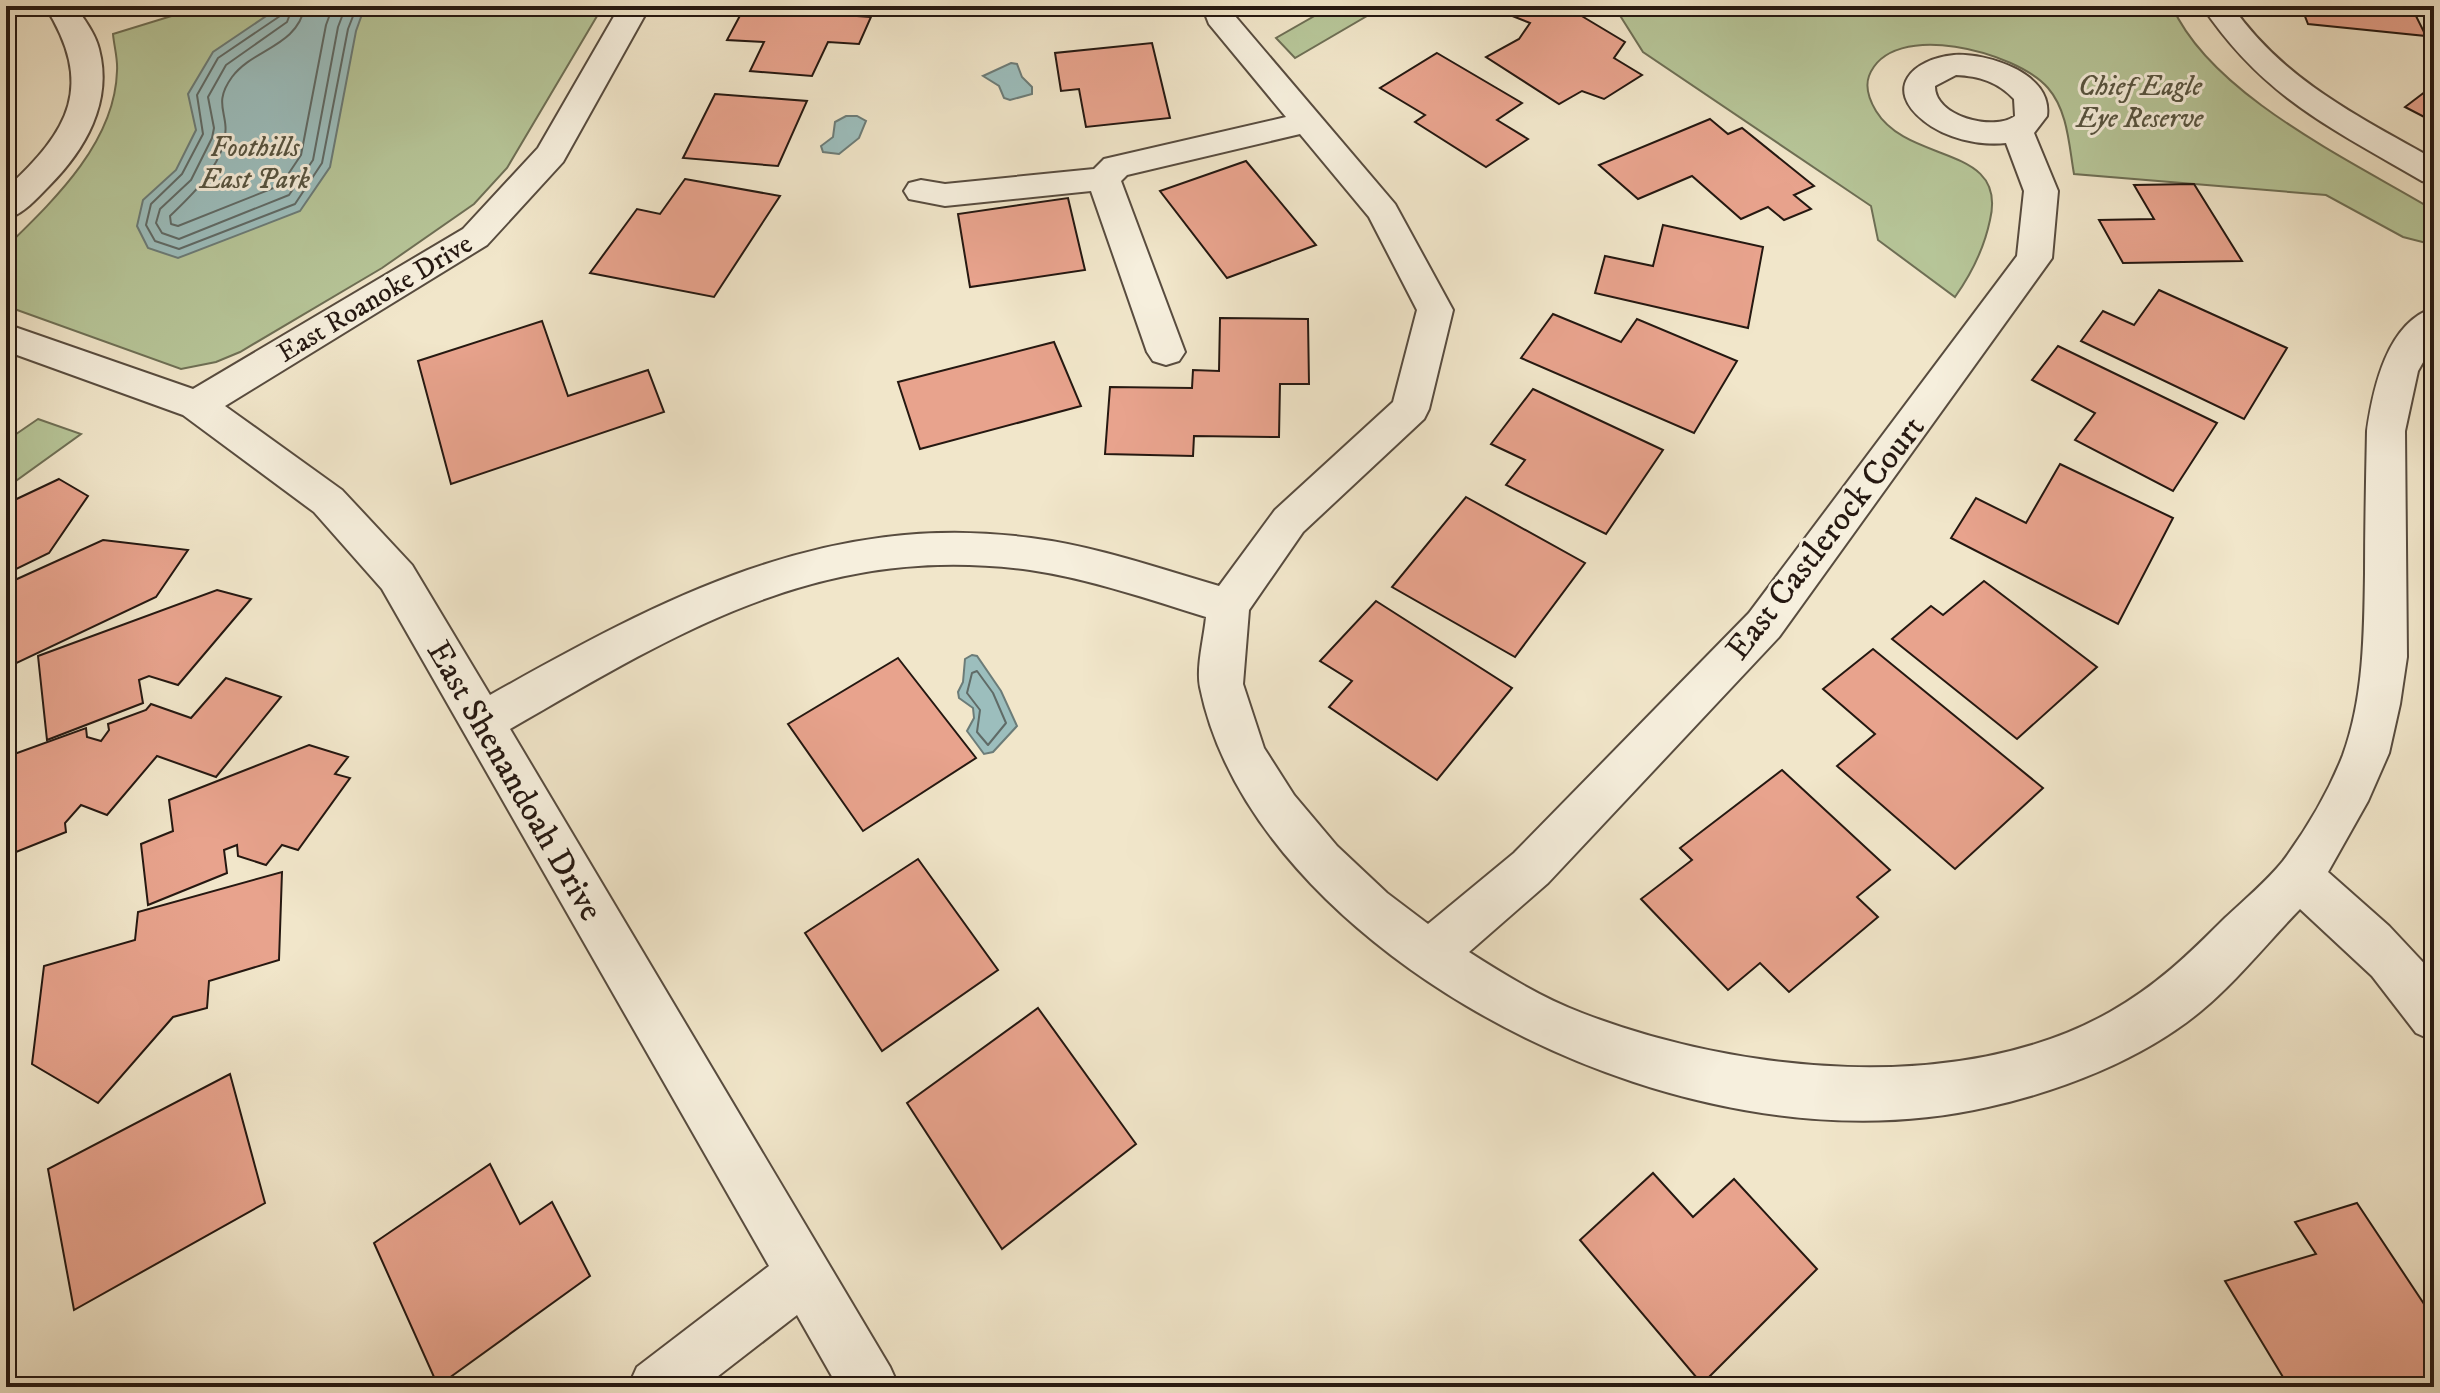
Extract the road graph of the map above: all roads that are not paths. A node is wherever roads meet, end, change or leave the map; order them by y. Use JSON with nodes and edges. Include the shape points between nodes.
{"nodes":[{"id":1,"x":60,"y":6,"type":"edge"},
{"id":2,"x":635,"y":6,"type":"edge"},
{"id":3,"x":1217,"y":6,"type":"edge"},
{"id":4,"x":2217,"y":6,"type":"edge"},
{"id":5,"x":1308,"y":122,"type":"junction"},
{"id":6,"x":2017,"y":130,"type":"dead end"},
{"id":7,"x":2434,"y":173,"type":"edge"},
{"id":8,"x":1103,"y":179,"type":"junction"},
{"id":9,"x":921,"y":191,"type":"dead end"},
{"id":10,"x":6,"y":208,"type":"edge"},
{"id":11,"x":2434,"y":321,"type":"edge"},
{"id":12,"x":6,"y":337,"type":"edge"},
{"id":13,"x":1166,"y":352,"type":"dead end"},
{"id":14,"x":196,"y":405,"type":"junction"},
{"id":15,"x":1228,"y":606,"type":"junction"},
{"id":16,"x":482,"y":722,"type":"junction"},
{"id":17,"x":2299,"y":877,"type":"junction"},
{"id":18,"x":1429,"y":955,"type":"junction"},
{"id":19,"x":2434,"y":1016,"type":"edge"},
{"id":20,"x":804,"y":1274,"type":"junction"},
{"id":21,"x":657,"y":1387,"type":"edge"},
{"id":22,"x":870,"y":1387,"type":"edge"}],
"edges":[{"from":1,"to":10,"type":"street","via":[[84,49],[87,105],[56,161]]},
{"from":2,"to":14,"type":"street","name":"East Roanoke Drive","via":[[551,154],[475,237]]},
{"from":3,"to":5,"type":"street","via":[[1220,18]]},
{"from":4,"to":7,"type":"street","via":[[2249,52],[2299,95]]},
{"from":5,"to":8,"type":"street","via":[[1116,167]]},
{"from":5,"to":15,"type":"street","via":[[1383,212],[1435,310],[1410,409],[1289,521]]},
{"from":6,"to":18,"type":"street","name":"East Castlerock Court","via":[[2041,191],[2034,258],[1764,625],[1531,868]]},
{"from":8,"to":9,"type":"street","via":[[945,195]]},
{"from":8,"to":13,"type":"street"},
{"from":11,"to":17,"type":"street","via":[[2403,361],[2391,394],[2386,431],[2385,657],[2378,704],[2366,753],[2345,801]]},
{"from":12,"to":14,"type":"street","name":"East Shenandoah Drive"},
{"from":14,"to":16,"type":"street","name":"East Shenandoah Drive","via":[[328,501],[397,577]]},
{"from":15,"to":16,"type":"street","via":[[1065,560],[1004,551],[880,555],[755,583],[695,607]]},
{"from":15,"to":18,"type":"street","via":[[1221,684],[1244,756],[1278,810],[1320,861]]},
{"from":16,"to":20,"type":"street","name":"East Shenandoah Drive"},
{"from":17,"to":18,"type":"street","via":[[2183,994],[2126,1031],[2059,1061],[1986,1082],[1905,1092],[1823,1093],[1737,1083],[1654,1063],[1572,1035],[1496,998]]},
{"from":17,"to":19,"type":"street","via":[[2372,942]]},
{"from":20,"to":21,"type":"street"},
{"from":20,"to":22,"type":"street","name":"East Shenandoah Drive"}]}
